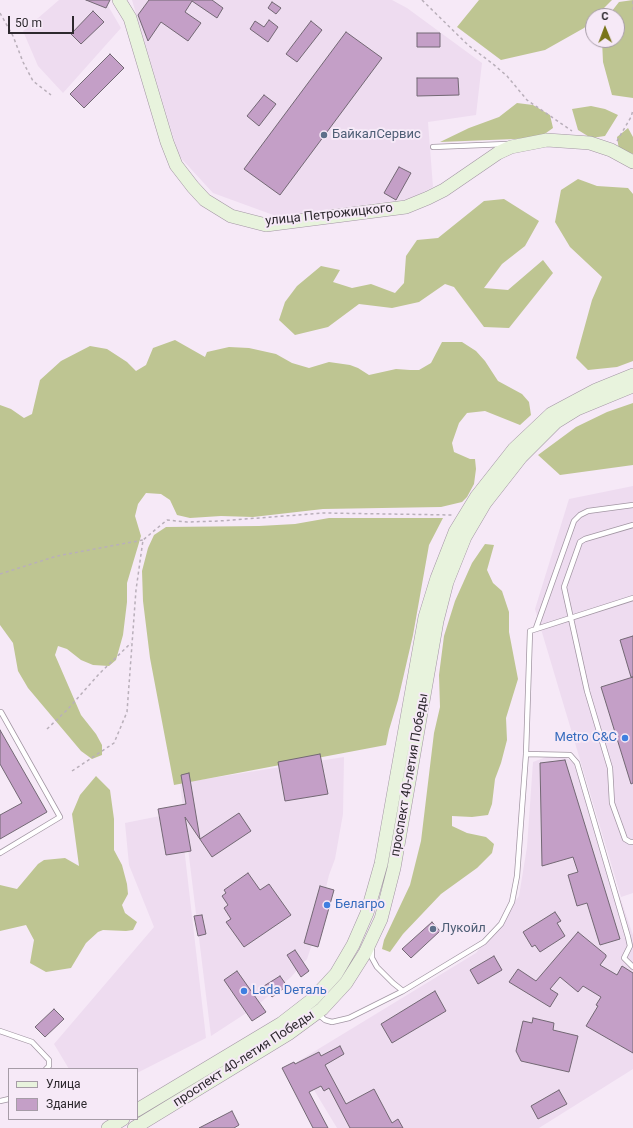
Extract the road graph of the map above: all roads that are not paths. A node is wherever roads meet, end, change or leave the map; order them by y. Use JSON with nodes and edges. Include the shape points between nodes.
{"nodes":[{"id":1,"x":119,"y":0,"type":"edge"},
{"id":2,"x":527,"y":144,"type":"junction"},
{"id":3,"x":433,"y":147,"type":"dead end"},
{"id":4,"x":633,"y":162,"type":"edge"},
{"id":5,"x":633,"y":375,"type":"edge"},
{"id":6,"x":633,"y":386,"type":"edge"},
{"id":7,"x":633,"y":505,"type":"edge"},
{"id":8,"x":633,"y":525,"type":"edge"},
{"id":9,"x":633,"y":598,"type":"edge"},
{"id":10,"x":570,"y":617,"type":"junction"},
{"id":11,"x":536,"y":628,"type":"junction"},
{"id":12,"x":0,"y":712,"type":"edge"},
{"id":13,"x":526,"y":754,"type":"junction"},
{"id":14,"x":633,"y":842,"type":"edge"},
{"id":15,"x":0,"y":853,"type":"edge"},
{"id":16,"x":372,"y":937,"type":"junction"},
{"id":17,"x":633,"y":966,"type":"edge"},
{"id":18,"x":403,"y":991,"type":"junction"},
{"id":19,"x":308,"y":1003,"type":"junction"},
{"id":20,"x":317,"y":1013,"type":"junction"},
{"id":21,"x":0,"y":1031,"type":"edge"},
{"id":22,"x":47,"y":1068,"type":"edge"},
{"id":23,"x":138,"y":1109,"type":"edge"},
{"id":24,"x":121,"y":1120,"type":"edge"},
{"id":25,"x":137,"y":1127,"type":"edge"},
{"id":26,"x":108,"y":1128,"type":"edge"}],
"edges":[{"from":1,"to":2,"type":"main road","name":"улица Петрожицкого","via":[[130,18],[176,165],[205,200],[231,216],[266,225],[406,207],[444,190],[498,153]]},
{"from":2,"to":3,"type":"lane"},
{"from":2,"to":4,"type":"main road","name":"улица Петрожицкого","via":[[547,140],[590,143],[611,150]]},
{"from":5,"to":19,"type":"main road","name":"проспект 40-летия Победы","via":[[596,390],[551,414],[514,449],[477,496],[455,532],[425,617],[382,864],[367,913],[353,945],[336,974]]},
{"from":6,"to":16,"type":"main road","name":"проспект 40-летия Победы","via":[[577,409],[556,422],[521,457],[485,503],[465,537],[437,621],[394,868],[381,918]]},
{"from":7,"to":11,"type":"lane","via":[[588,511],[574,521]]},
{"from":8,"to":10,"type":"lane","via":[[580,542],[564,587]]},
{"from":9,"to":10,"type":"lane"},
{"from":10,"to":11,"type":"lane"},
{"from":10,"to":14,"type":"lane","via":[[587,691],[610,768],[612,803],[625,839]]},
{"from":11,"to":13,"type":"lane","via":[[530,632]]},
{"from":12,"to":15,"type":"lane","via":[[60,817]]},
{"from":13,"to":17,"type":"lane","via":[[570,755],[577,763],[628,937],[630,946],[624,958]]},
{"from":13,"to":18,"type":"lane","via":[[517,876],[512,902],[501,924],[484,942]]},
{"from":16,"to":18,"type":"lane","via":[[374,963]]},
{"from":16,"to":20,"type":"main road","name":"проспект 40-летия Победы","via":[[346,983]]},
{"from":18,"to":20,"type":"lane","via":[[349,1018],[332,1022]]},
{"from":19,"to":20,"type":"main road"},
{"from":19,"to":23,"type":"main road","name":"проспект 40-летия Победы","via":[[282,1023]]},
{"from":20,"to":25,"type":"main road","name":"проспект 40-летия Победы","via":[[288,1034]]},
{"from":21,"to":22,"type":"lane","via":[[32,1042],[49,1060]]},
{"from":24,"to":26,"type":"main road"}]}
